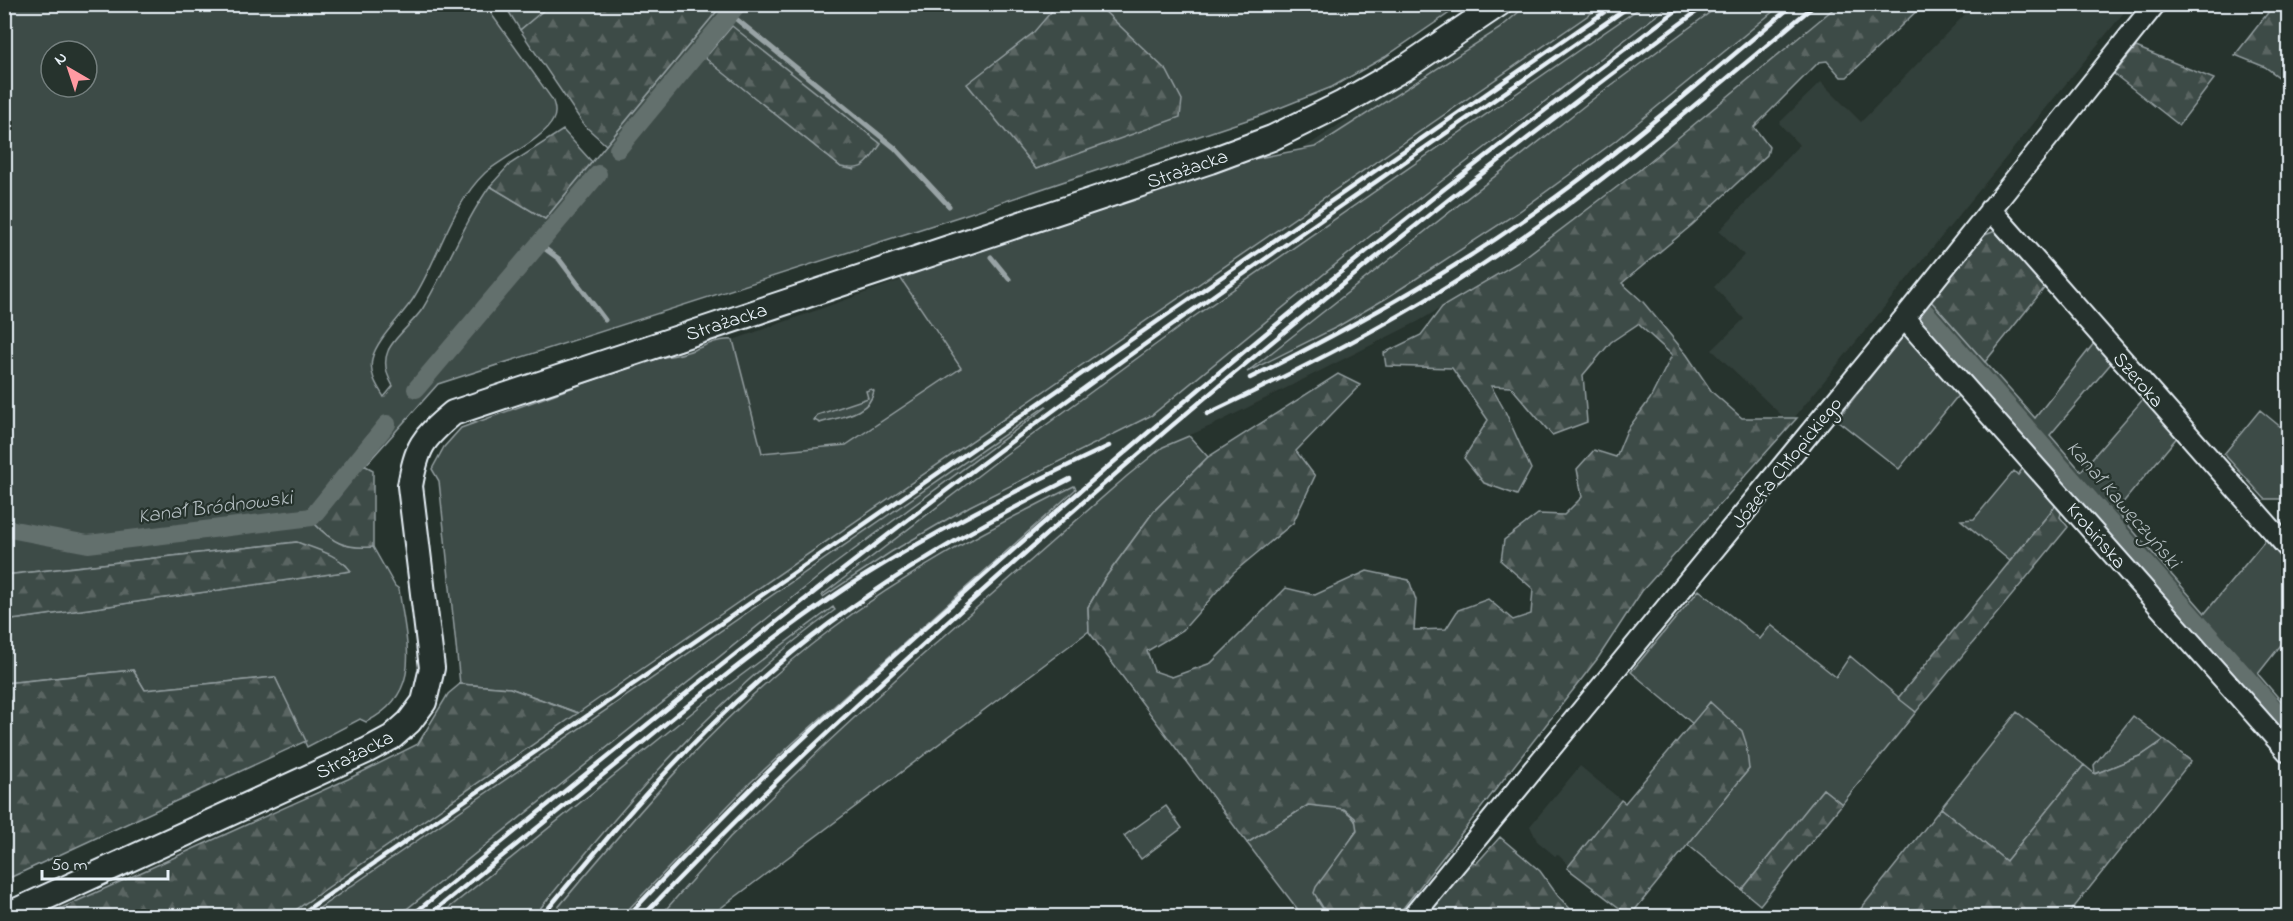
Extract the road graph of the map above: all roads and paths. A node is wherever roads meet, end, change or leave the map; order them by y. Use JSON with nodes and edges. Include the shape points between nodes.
{"nodes":[{"id":1,"x":1499,"y":4,"type":"edge"},
{"id":2,"x":2155,"y":4,"type":"edge"},
{"id":3,"x":1990,"y":209,"type":"junction"},
{"id":4,"x":1904,"y":318,"type":"junction"},
{"id":5,"x":2289,"y":548,"type":"edge"},
{"id":6,"x":2289,"y":752,"type":"edge"},
{"id":7,"x":5,"y":916,"type":"edge"},
{"id":8,"x":1413,"y":916,"type":"edge"}],
"edges":[{"from":1,"to":7,"type":"main road","name":"Strażacka","via":[[1371,88],[1272,138],[453,413],[428,434],[415,459],[410,486],[432,668],[424,702],[409,723],[392,737]]},
{"from":2,"to":3,"type":"street","name":"Józefa Chłopickiego"},
{"from":3,"to":4,"type":"street","name":"Józefa Chłopickiego"},
{"from":3,"to":5,"type":"street","name":"Szeroka"},
{"from":4,"to":6,"type":"street","name":"Krobińska"},
{"from":4,"to":8,"type":"street","name":"Józefa Chłopickiego"}]}
